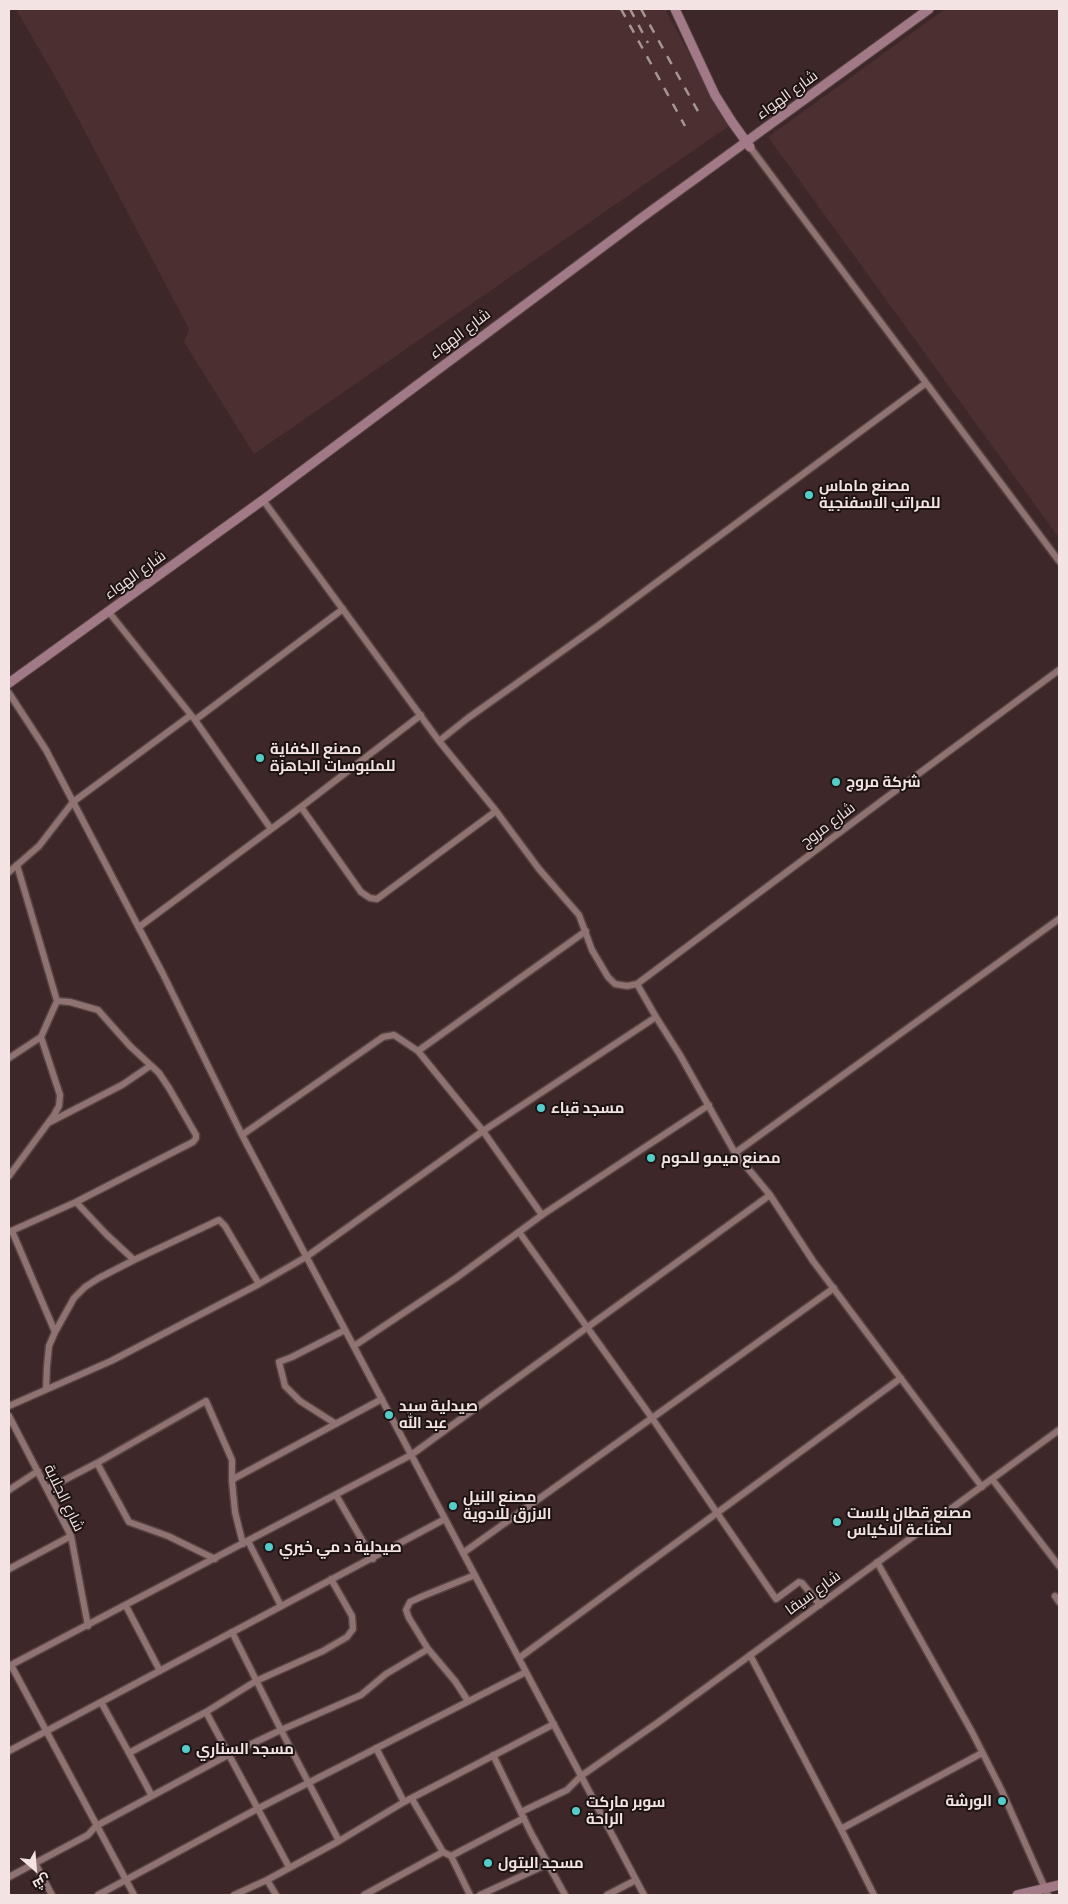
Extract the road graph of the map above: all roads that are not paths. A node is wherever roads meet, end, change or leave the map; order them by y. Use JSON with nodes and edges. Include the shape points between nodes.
{"nodes":[{"id":1,"x":675,"y":9,"type":"edge"},
{"id":2,"x":929,"y":9,"type":"edge"},
{"id":3,"x":748,"y":144,"type":"junction"},
{"id":4,"x":926,"y":383,"type":"junction"},
{"id":5,"x":263,"y":500,"type":"junction"},
{"id":6,"x":1059,"y":561,"type":"edge"},
{"id":7,"x":343,"y":609,"type":"junction"},
{"id":8,"x":108,"y":611,"type":"junction"},
{"id":9,"x":1059,"y":670,"type":"edge"},
{"id":10,"x":9,"y":683,"type":"edge"},
{"id":11,"x":9,"y":693,"type":"edge"},
{"id":12,"x":191,"y":714,"type":"junction"},
{"id":13,"x":421,"y":715,"type":"junction"},
{"id":14,"x":195,"y":720,"type":"junction"},
{"id":15,"x":439,"y":740,"type":"junction"},
{"id":16,"x":73,"y":802,"type":"junction"},
{"id":17,"x":302,"y":807,"type":"junction"},
{"id":18,"x":496,"y":811,"type":"junction"},
{"id":19,"x":271,"y":829,"type":"junction"},
{"id":20,"x":17,"y":866,"type":"junction"},
{"id":21,"x":9,"y":872,"type":"edge"},
{"id":22,"x":1059,"y":919,"type":"edge"},
{"id":23,"x":139,"y":927,"type":"junction"},
{"id":24,"x":586,"y":931,"type":"junction"},
{"id":25,"x":637,"y":984,"type":"junction"},
{"id":26,"x":57,"y":1001,"type":"junction"},
{"id":27,"x":656,"y":1017,"type":"junction"},
{"id":28,"x":41,"y":1036,"type":"junction"},
{"id":29,"x":418,"y":1052,"type":"junction"},
{"id":30,"x":9,"y":1058,"type":"edge"},
{"id":31,"x":150,"y":1066,"type":"junction"},
{"id":32,"x":709,"y":1105,"type":"junction"},
{"id":33,"x":47,"y":1124,"type":"junction"},
{"id":34,"x":483,"y":1131,"type":"junction"},
{"id":35,"x":242,"y":1135,"type":"junction"},
{"id":36,"x":736,"y":1153,"type":"junction"},
{"id":37,"x":9,"y":1176,"type":"edge"},
{"id":38,"x":770,"y":1195,"type":"junction"},
{"id":39,"x":76,"y":1202,"type":"junction"},
{"id":40,"x":542,"y":1215,"type":"junction"},
{"id":41,"x":10,"y":1231,"type":"edge"},
{"id":42,"x":519,"y":1232,"type":"junction"},
{"id":43,"x":306,"y":1257,"type":"junction"},
{"id":44,"x":134,"y":1260,"type":"junction"},
{"id":45,"x":259,"y":1284,"type":"junction"},
{"id":46,"x":834,"y":1288,"type":"junction"},
{"id":47,"x":589,"y":1327,"type":"junction"},
{"id":48,"x":345,"y":1330,"type":"junction"},
{"id":49,"x":54,"y":1332,"type":"junction"},
{"id":50,"x":354,"y":1346,"type":"junction"},
{"id":51,"x":901,"y":1378,"type":"junction"},
{"id":52,"x":46,"y":1389,"type":"junction"},
{"id":53,"x":382,"y":1399,"type":"junction"},
{"id":54,"x":9,"y":1406,"type":"edge"},
{"id":55,"x":9,"y":1417,"type":"edge"},
{"id":56,"x":652,"y":1418,"type":"junction"},
{"id":57,"x":336,"y":1424,"type":"junction"},
{"id":58,"x":1059,"y":1430,"type":"edge"},
{"id":59,"x":411,"y":1455,"type":"junction"},
{"id":60,"x":98,"y":1463,"type":"junction"},
{"id":61,"x":38,"y":1471,"type":"junction"},
{"id":62,"x":992,"y":1479,"type":"junction"},
{"id":63,"x":232,"y":1481,"type":"junction"},
{"id":64,"x":982,"y":1487,"type":"junction"},
{"id":65,"x":47,"y":1489,"type":"junction"},
{"id":66,"x":9,"y":1490,"type":"edge"},
{"id":67,"x":336,"y":1495,"type":"junction"},
{"id":68,"x":717,"y":1512,"type":"junction"},
{"id":69,"x":445,"y":1519,"type":"junction"},
{"id":70,"x":71,"y":1536,"type":"junction"},
{"id":71,"x":245,"y":1542,"type":"junction"},
{"id":72,"x":463,"y":1553,"type":"junction"},
{"id":73,"x":215,"y":1558,"type":"junction"},
{"id":74,"x":373,"y":1559,"type":"junction"},
{"id":75,"x":877,"y":1562,"type":"junction"},
{"id":76,"x":1059,"y":1566,"type":"edge"},
{"id":77,"x":9,"y":1569,"type":"edge"},
{"id":78,"x":475,"y":1575,"type":"junction"},
{"id":79,"x":331,"y":1579,"type":"junction"},
{"id":80,"x":820,"y":1605,"type":"junction"},
{"id":81,"x":126,"y":1606,"type":"junction"},
{"id":82,"x":281,"y":1606,"type":"junction"},
{"id":83,"x":88,"y":1626,"type":"junction"},
{"id":84,"x":232,"y":1632,"type":"junction"},
{"id":85,"x":428,"y":1649,"type":"junction"},
{"id":86,"x":750,"y":1655,"type":"junction"},
{"id":87,"x":519,"y":1658,"type":"junction"},
{"id":88,"x":10,"y":1666,"type":"edge"},
{"id":89,"x":160,"y":1671,"type":"junction"},
{"id":90,"x":526,"y":1672,"type":"junction"},
{"id":91,"x":256,"y":1681,"type":"junction"},
{"id":92,"x":468,"y":1701,"type":"junction"},
{"id":93,"x":102,"y":1702,"type":"junction"},
{"id":94,"x":206,"y":1712,"type":"junction"},
{"id":95,"x":554,"y":1724,"type":"junction"},
{"id":96,"x":281,"y":1730,"type":"junction"},
{"id":97,"x":46,"y":1731,"type":"junction"},
{"id":98,"x":376,"y":1748,"type":"junction"},
{"id":99,"x":9,"y":1751,"type":"edge"},
{"id":100,"x":129,"y":1753,"type":"junction"},
{"id":101,"x":982,"y":1753,"type":"junction"},
{"id":102,"x":228,"y":1755,"type":"junction"},
{"id":103,"x":493,"y":1755,"type":"junction"},
{"id":104,"x":581,"y":1776,"type":"junction"},
{"id":105,"x":309,"y":1782,"type":"junction"},
{"id":106,"x":152,"y":1796,"type":"junction"},
{"id":107,"x":412,"y":1798,"type":"junction"},
{"id":108,"x":404,"y":1802,"type":"junction"},
{"id":109,"x":257,"y":1809,"type":"junction"},
{"id":110,"x":522,"y":1815,"type":"junction"},
{"id":111,"x":96,"y":1826,"type":"junction"},
{"id":112,"x":841,"y":1829,"type":"junction"},
{"id":113,"x":340,"y":1841,"type":"junction"},
{"id":114,"x":443,"y":1852,"type":"junction"},
{"id":115,"x":451,"y":1856,"type":"junction"},
{"id":116,"x":35,"y":1863,"type":"junction"},
{"id":117,"x":548,"y":1864,"type":"junction"},
{"id":118,"x":289,"y":1867,"type":"junction"},
{"id":119,"x":9,"y":1877,"type":"edge"},
{"id":120,"x":126,"y":1880,"type":"junction"},
{"id":121,"x":267,"y":1880,"type":"junction"},
{"id":122,"x":636,"y":1880,"type":"junction"},
{"id":123,"x":1059,"y":1886,"type":"edge"},
{"id":124,"x":1046,"y":1892,"type":"edge"},
{"id":125,"x":52,"y":1895,"type":"edge"},
{"id":126,"x":98,"y":1895,"type":"edge"},
{"id":127,"x":134,"y":1895,"type":"edge"},
{"id":128,"x":234,"y":1895,"type":"edge"},
{"id":129,"x":276,"y":1895,"type":"edge"},
{"id":130,"x":364,"y":1895,"type":"edge"},
{"id":131,"x":470,"y":1895,"type":"edge"},
{"id":132,"x":480,"y":1895,"type":"edge"},
{"id":133,"x":565,"y":1895,"type":"edge"},
{"id":134,"x":607,"y":1895,"type":"edge"},
{"id":135,"x":644,"y":1895,"type":"edge"},
{"id":136,"x":874,"y":1895,"type":"edge"},
{"id":137,"x":1017,"y":1895,"type":"edge"}],
"edges":[{"from":1,"to":3,"type":"street","via":[[715,95]]},
{"from":2,"to":3,"type":"street","name":"شارع الهواء"},
{"from":3,"to":4,"type":"street"},
{"from":3,"to":5,"type":"street","name":"شارع الهواء","via":[[468,346]]},
{"from":4,"to":6,"type":"street"},
{"from":4,"to":15,"type":"street"},
{"from":5,"to":7,"type":"street"},
{"from":5,"to":8,"type":"street","name":"شارع الهواء"},
{"from":7,"to":13,"type":"street"},
{"from":7,"to":14,"type":"street"},
{"from":8,"to":10,"type":"street","name":"شارع الهواء"},
{"from":8,"to":12,"type":"street"},
{"from":9,"to":25,"type":"street","name":"شارع مروج"},
{"from":11,"to":16,"type":"street","via":[[46,750]]},
{"from":12,"to":14,"type":"street"},
{"from":12,"to":16,"type":"street"},
{"from":13,"to":15,"type":"street"},
{"from":13,"to":17,"type":"street"},
{"from":14,"to":19,"type":"street"},
{"from":15,"to":18,"type":"street"},
{"from":16,"to":20,"type":"street","via":[[39,846]]},
{"from":16,"to":23,"type":"street"},
{"from":17,"to":18,"type":"street","via":[[361,892],[370,898],[377,898]]},
{"from":17,"to":19,"type":"street"},
{"from":18,"to":24,"type":"street","via":[[539,869],[579,915]]},
{"from":19,"to":23,"type":"street"},
{"from":20,"to":21,"type":"street"},
{"from":20,"to":26,"type":"street"},
{"from":22,"to":36,"type":"street"},
{"from":23,"to":35,"type":"street"},
{"from":24,"to":25,"type":"street","via":[[592,950],[608,977],[615,984]]},
{"from":24,"to":29,"type":"street"},
{"from":25,"to":27,"type":"street"},
{"from":26,"to":28,"type":"street"},
{"from":26,"to":31,"type":"street","via":[[98,1010]]},
{"from":27,"to":32,"type":"street"},
{"from":27,"to":34,"type":"street"},
{"from":28,"to":30,"type":"street"},
{"from":28,"to":33,"type":"street","via":[[60,1095],[59,1106]]},
{"from":29,"to":34,"type":"street"},
{"from":29,"to":35,"type":"street","via":[[394,1035],[383,1037]]},
{"from":31,"to":33,"type":"street"},
{"from":31,"to":39,"type":"street","via":[[169,1088],[196,1138]]},
{"from":32,"to":36,"type":"street"},
{"from":32,"to":40,"type":"street"},
{"from":33,"to":37,"type":"street"},
{"from":34,"to":40,"type":"street"},
{"from":34,"to":43,"type":"street"},
{"from":35,"to":43,"type":"street"},
{"from":36,"to":38,"type":"street"},
{"from":38,"to":46,"type":"street"},
{"from":38,"to":47,"type":"street"},
{"from":39,"to":41,"type":"street"},
{"from":39,"to":44,"type":"street"},
{"from":40,"to":42,"type":"street"},
{"from":41,"to":49,"type":"street"},
{"from":42,"to":47,"type":"street"},
{"from":42,"to":50,"type":"street"},
{"from":43,"to":45,"type":"street"},
{"from":43,"to":48,"type":"street"},
{"from":44,"to":45,"type":"street","via":[[219,1220]]},
{"from":44,"to":49,"type":"street","via":[[85,1287],[74,1298]]},
{"from":45,"to":52,"type":"street","via":[[111,1361]]},
{"from":46,"to":51,"type":"street"},
{"from":46,"to":56,"type":"street"},
{"from":47,"to":56,"type":"street"},
{"from":47,"to":59,"type":"street"},
{"from":48,"to":50,"type":"street"},
{"from":48,"to":57,"type":"street","via":[[279,1362],[285,1386],[300,1401]]},
{"from":49,"to":52,"type":"street","via":[[49,1346]]},
{"from":50,"to":53,"type":"street"},
{"from":51,"to":64,"type":"street"},
{"from":51,"to":68,"type":"street"},
{"from":52,"to":54,"type":"street"},
{"from":53,"to":57,"type":"street"},
{"from":53,"to":59,"type":"street"},
{"from":55,"to":61,"type":"street","name":"شارع الجلابة"},
{"from":56,"to":68,"type":"street"},
{"from":56,"to":72,"type":"street"},
{"from":57,"to":63,"type":"street"},
{"from":58,"to":62,"type":"street","name":"شارع سيقا"},
{"from":59,"to":67,"type":"street"},
{"from":59,"to":69,"type":"street"},
{"from":60,"to":63,"type":"street","via":[[206,1401],[232,1460]]},
{"from":60,"to":65,"type":"street"},
{"from":60,"to":73,"type":"street","via":[[129,1522]]},
{"from":61,"to":65,"type":"street","name":"شارع الجلابة"},
{"from":61,"to":66,"type":"street"},
{"from":62,"to":64,"type":"street","name":"شارع سيقا"},
{"from":62,"to":76,"type":"street"},
{"from":63,"to":71,"type":"street","via":[[235,1512]]},
{"from":64,"to":75,"type":"street","name":"شارع سيقا"},
{"from":65,"to":70,"type":"street","name":"شارع الجلابة"},
{"from":67,"to":71,"type":"street"},
{"from":67,"to":74,"type":"street"},
{"from":68,"to":80,"type":"street","via":[[776,1599],[799,1582]]},
{"from":68,"to":87,"type":"street"},
{"from":69,"to":72,"type":"street"},
{"from":69,"to":74,"type":"street"},
{"from":70,"to":77,"type":"street"},
{"from":70,"to":83,"type":"street","name":"شارع الجلابة"},
{"from":71,"to":73,"type":"street"},
{"from":71,"to":82,"type":"street"},
{"from":72,"to":78,"type":"street"},
{"from":73,"to":81,"type":"street"},
{"from":74,"to":79,"type":"street"},
{"from":75,"to":80,"type":"street","name":"شارع سيقا"},
{"from":75,"to":101,"type":"street"},
{"from":78,"to":85,"type":"street","via":[[407,1605],[409,1618]]},
{"from":78,"to":87,"type":"street"},
{"from":79,"to":82,"type":"street"},
{"from":79,"to":91,"type":"street","via":[[352,1616],[353,1629],[323,1651]]},
{"from":80,"to":86,"type":"street","name":"شارع سيقا"},
{"from":81,"to":83,"type":"street"},
{"from":81,"to":89,"type":"street"},
{"from":82,"to":84,"type":"street"},
{"from":83,"to":88,"type":"street"},
{"from":84,"to":89,"type":"street"},
{"from":84,"to":91,"type":"street"},
{"from":85,"to":92,"type":"street"},
{"from":85,"to":96,"type":"street","via":[[386,1674],[361,1695]]},
{"from":86,"to":104,"type":"street","name":"شارع سيقا"},
{"from":86,"to":112,"type":"street"},
{"from":87,"to":90,"type":"street"},
{"from":88,"to":97,"type":"street"},
{"from":89,"to":93,"type":"street"},
{"from":90,"to":92,"type":"street"},
{"from":90,"to":95,"type":"street"},
{"from":91,"to":94,"type":"street"},
{"from":91,"to":96,"type":"street"},
{"from":92,"to":98,"type":"street"},
{"from":93,"to":97,"type":"street"},
{"from":93,"to":100,"type":"street"},
{"from":94,"to":100,"type":"street"},
{"from":94,"to":102,"type":"street"},
{"from":95,"to":103,"type":"street"},
{"from":95,"to":104,"type":"street"},
{"from":96,"to":102,"type":"street"},
{"from":96,"to":105,"type":"street"},
{"from":97,"to":99,"type":"street"},
{"from":97,"to":111,"type":"street"},
{"from":98,"to":105,"type":"street"},
{"from":98,"to":108,"type":"street"},
{"from":100,"to":106,"type":"street"},
{"from":101,"to":112,"type":"street"},
{"from":101,"to":124,"type":"street"},
{"from":102,"to":106,"type":"street"},
{"from":102,"to":109,"type":"street"},
{"from":103,"to":107,"type":"street"},
{"from":103,"to":110,"type":"street"},
{"from":104,"to":110,"type":"street","name":"شارع سيقا","via":[[567,1790]]},
{"from":104,"to":122,"type":"street"},
{"from":105,"to":109,"type":"street"},
{"from":105,"to":113,"type":"street"},
{"from":106,"to":111,"type":"street"},
{"from":107,"to":108,"type":"street"},
{"from":107,"to":114,"type":"street"},
{"from":108,"to":113,"type":"street"},
{"from":109,"to":118,"type":"street"},
{"from":109,"to":120,"type":"street"},
{"from":110,"to":115,"type":"street","name":"شارع سيقا"},
{"from":110,"to":117,"type":"street"},
{"from":111,"to":116,"type":"street","via":[[88,1835]]},
{"from":111,"to":120,"type":"street"},
{"from":112,"to":136,"type":"street"},
{"from":113,"to":118,"type":"street"},
{"from":114,"to":115,"type":"street"},
{"from":114,"to":130,"type":"street"},
{"from":115,"to":131,"type":"street"},
{"from":116,"to":119,"type":"street"},
{"from":116,"to":125,"type":"street"},
{"from":117,"to":132,"type":"street"},
{"from":117,"to":133,"type":"street"},
{"from":118,"to":121,"type":"street"},
{"from":120,"to":126,"type":"street"},
{"from":120,"to":127,"type":"street"},
{"from":121,"to":128,"type":"street"},
{"from":121,"to":129,"type":"street"},
{"from":122,"to":134,"type":"street"},
{"from":122,"to":135,"type":"street"},
{"from":123,"to":124,"type":"street"},
{"from":124,"to":137,"type":"street"}]}
